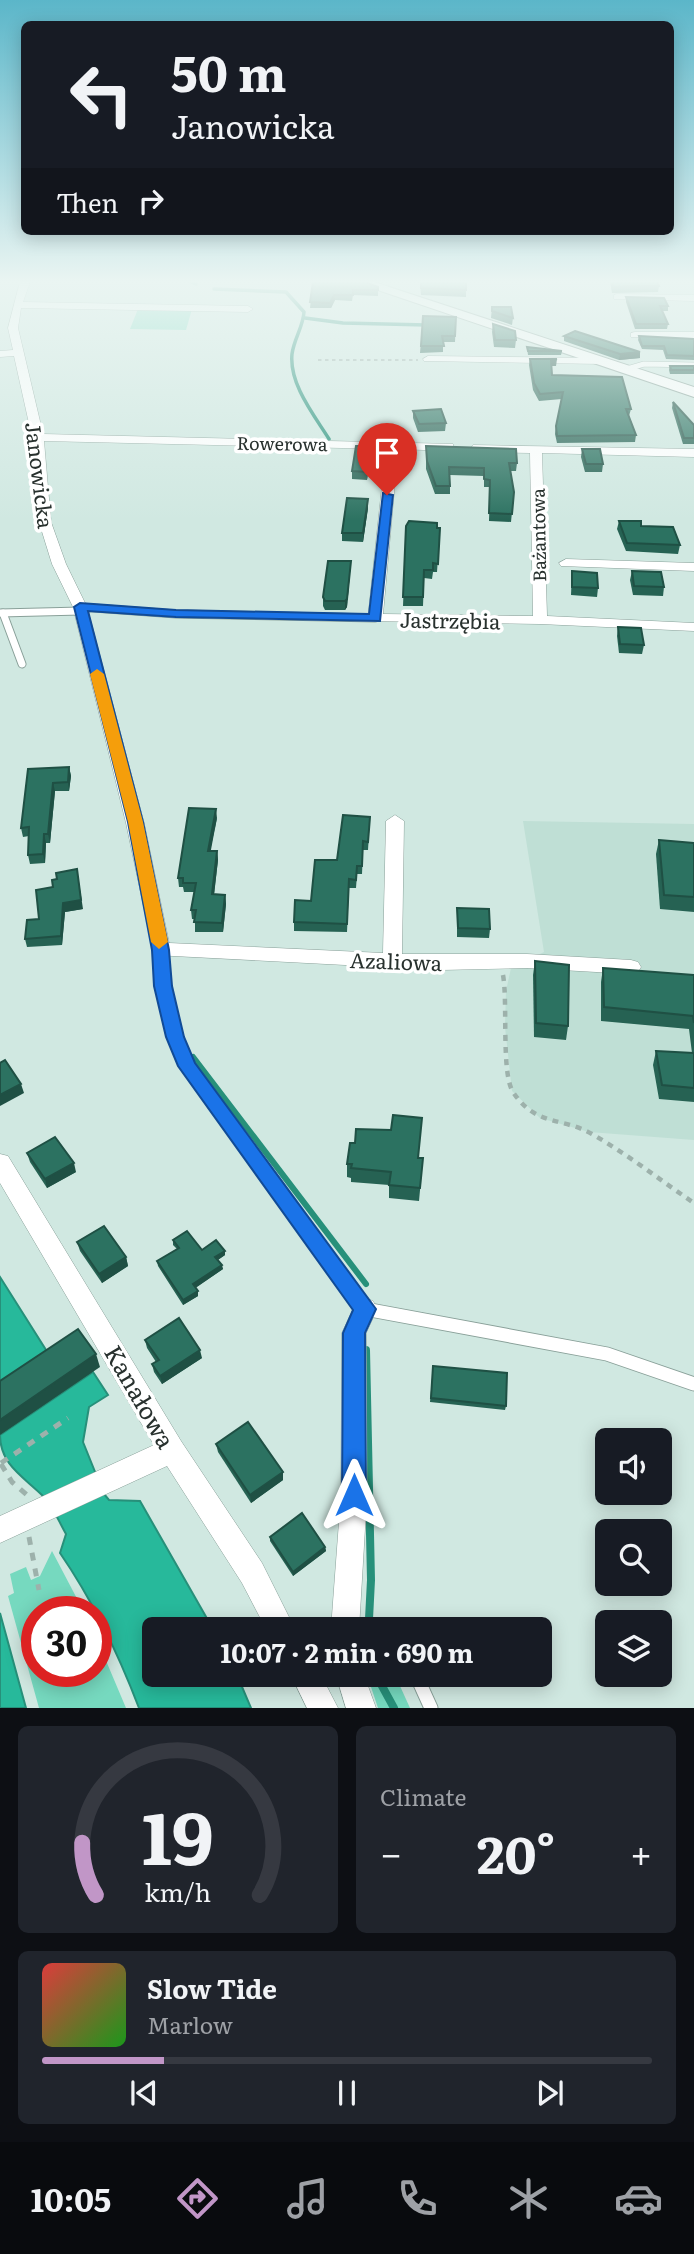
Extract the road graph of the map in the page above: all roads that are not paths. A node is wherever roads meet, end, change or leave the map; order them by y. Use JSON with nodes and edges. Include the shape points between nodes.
{"nodes":[{"id":1,"x":20,"y":362,"type":"edge"},
{"id":2,"x":604,"y":362,"type":"edge"},
{"id":3,"x":694,"y":365,"type":"edge"},
{"id":4,"x":627,"y":369,"type":"junction"},
{"id":5,"x":694,"y":392,"type":"edge"},
{"id":6,"x":38,"y":437,"type":"junction"},
{"id":7,"x":392,"y":446,"type":"junction"},
{"id":8,"x":536,"y":449,"type":"junction"},
{"id":9,"x":694,"y":453,"type":"edge"},
{"id":10,"x":566,"y":563,"type":"dead end"},
{"id":11,"x":694,"y":567,"type":"edge"},
{"id":12,"x":81,"y":609,"type":"junction"},
{"id":13,"x":1,"y":613,"type":"edge"},
{"id":14,"x":375,"y":618,"type":"junction"},
{"id":15,"x":540,"y":620,"type":"junction"},
{"id":16,"x":694,"y":627,"type":"edge"},
{"id":17,"x":22,"y":664,"type":"dead end"},
{"id":18,"x":396,"y":821,"type":"dead end"},
{"id":19,"x":161,"y":950,"type":"junction"},
{"id":20,"x":392,"y":961,"type":"junction"},
{"id":21,"x":631,"y":967,"type":"edge"},
{"id":22,"x":0,"y":1163,"type":"edge"},
{"id":23,"x":365,"y":1309,"type":"junction"},
{"id":24,"x":694,"y":1384,"type":"edge"},
{"id":25,"x":172,"y":1450,"type":"junction"},
{"id":26,"x":0,"y":1530,"type":"edge"},
{"id":27,"x":275,"y":1617,"type":"edge"},
{"id":28,"x":346,"y":1617,"type":"edge"},
{"id":29,"x":312,"y":1687,"type":"edge"},
{"id":30,"x":354,"y":1687,"type":"edge"},
{"id":31,"x":421,"y":1687,"type":"edge"},
{"id":32,"x":323,"y":1708,"type":"edge"},
{"id":33,"x":361,"y":1708,"type":"edge"},
{"id":34,"x":431,"y":1708,"type":"edge"}],
"edges":[{"from":1,"to":6,"type":"street","name":"Janowicka"},
{"from":2,"to":4,"type":"street"},
{"from":3,"to":4,"type":"lane","via":[[644,364]]},
{"from":4,"to":5,"type":"street"},
{"from":6,"to":7,"type":"street","name":"Rowerowa"},
{"from":6,"to":12,"type":"street","name":"Janowicka","via":[[50,544]]},
{"from":7,"to":8,"type":"street","name":"Rowerowa"},
{"from":7,"to":14,"type":"street"},
{"from":8,"to":9,"type":"street","name":"Rowerowa"},
{"from":8,"to":15,"type":"street","name":"Bażantowa"},
{"from":10,"to":11,"type":"street"},
{"from":12,"to":13,"type":"lane","name":"Jastrzębia"},
{"from":12,"to":14,"type":"lane","name":"Jastrzębia"},
{"from":12,"to":19,"type":"street","name":"Janowicka","via":[[135,822]]},
{"from":13,"to":17,"type":"lane"},
{"from":14,"to":15,"type":"street","name":"Jastrzębia"},
{"from":15,"to":16,"type":"street","name":"Jastrzębia"},
{"from":18,"to":20,"type":"street"},
{"from":19,"to":20,"type":"street","name":"Azaliowa"},
{"from":19,"to":23,"type":"lane","name":"Janowicka","via":[[163,986],[187,1066]]},
{"from":20,"to":21,"type":"street","name":"Azaliowa"},
{"from":22,"to":25,"type":"street","name":"Kanałowa"},
{"from":23,"to":24,"type":"lane","via":[[607,1354]]},
{"from":23,"to":28,"type":"street","via":[[354,1333],[354,1495]]},
{"from":25,"to":26,"type":"street","via":[[105,1481],[29,1508]]},
{"from":25,"to":27,"type":"street","name":"Kanałowa"},
{"from":29,"to":32,"type":"street"},
{"from":30,"to":33,"type":"street"},
{"from":31,"to":34,"type":"lane"}]}
